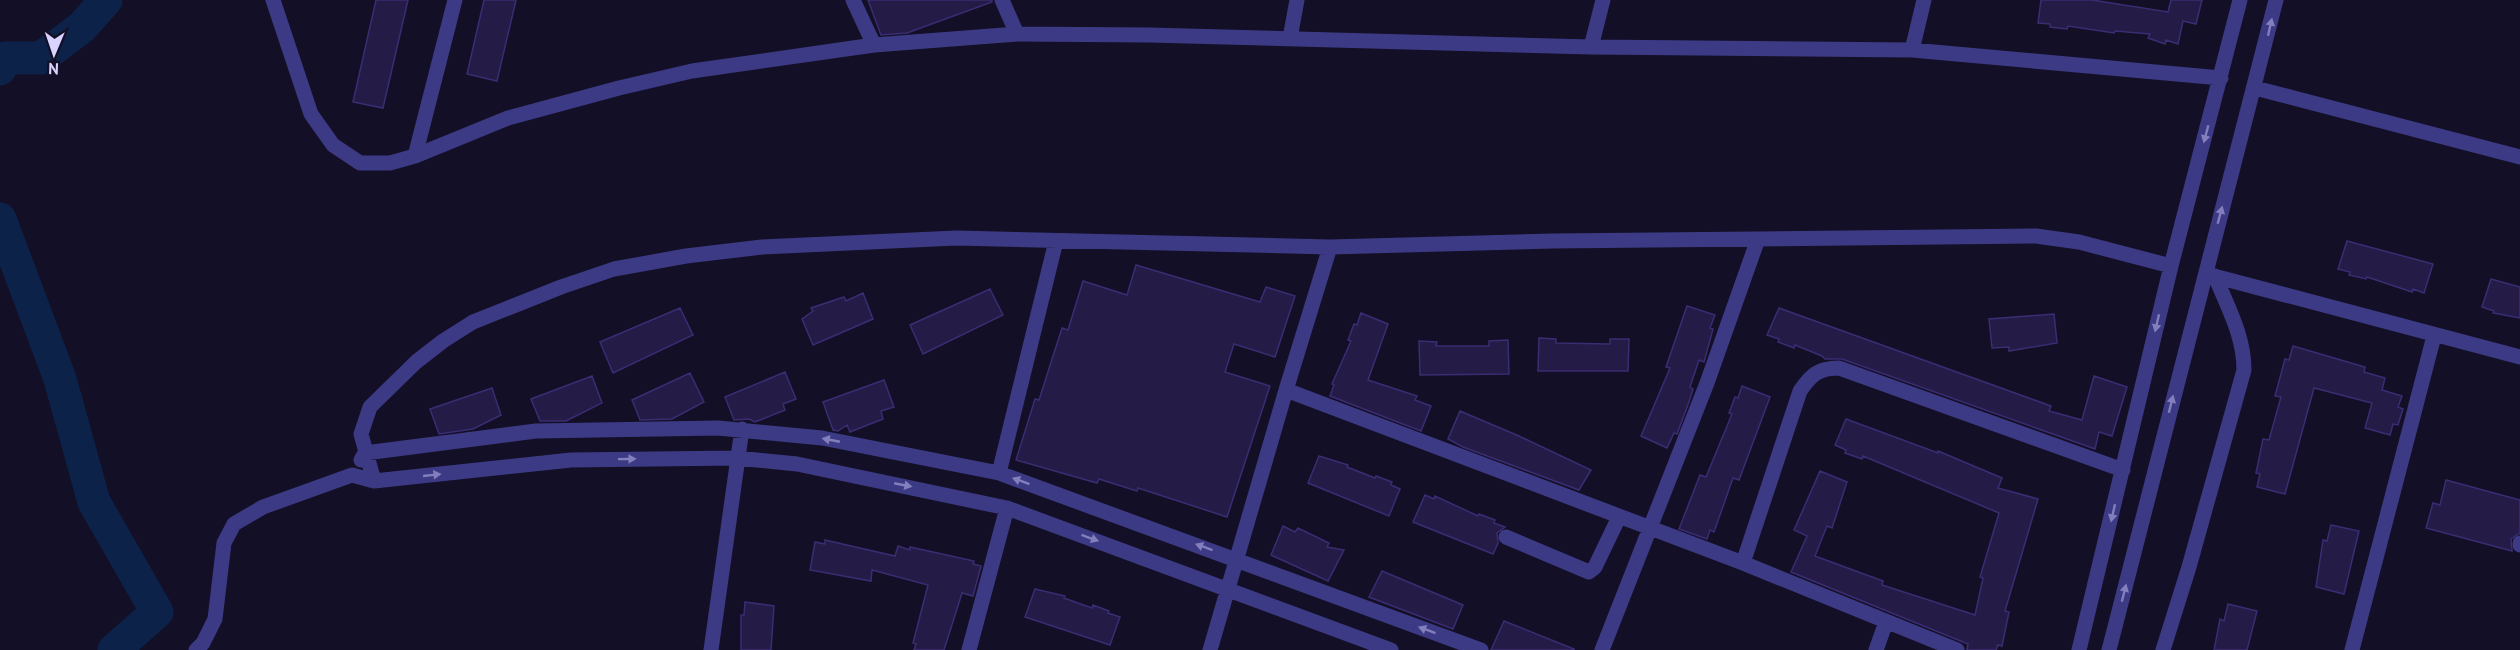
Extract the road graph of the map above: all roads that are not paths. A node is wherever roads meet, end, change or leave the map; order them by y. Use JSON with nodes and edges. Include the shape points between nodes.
{"nodes":[{"id":1,"x":273,"y":0,"type":"edge"},
{"id":2,"x":455,"y":0,"type":"edge"},
{"id":3,"x":853,"y":0,"type":"edge"},
{"id":4,"x":1002,"y":0,"type":"edge"},
{"id":5,"x":1297,"y":0,"type":"edge"},
{"id":6,"x":1603,"y":0,"type":"edge"},
{"id":7,"x":1924,"y":0,"type":"edge"},
{"id":8,"x":2240,"y":0,"type":"edge"},
{"id":9,"x":2276,"y":0,"type":"edge"},
{"id":10,"x":1017,"y":34,"type":"junction"},
{"id":11,"x":1290,"y":38,"type":"junction"},
{"id":12,"x":874,"y":45,"type":"junction"},
{"id":13,"x":1591,"y":47,"type":"junction"},
{"id":14,"x":1912,"y":51,"type":"junction"},
{"id":15,"x":2221,"y":78,"type":"junction"},
{"id":16,"x":2255,"y":88,"type":"junction"},
{"id":17,"x":416,"y":156,"type":"junction"},
{"id":18,"x":2520,"y":157,"type":"edge"},
{"id":19,"x":1758,"y":239,"type":"junction"},
{"id":20,"x":1056,"y":241,"type":"junction"},
{"id":21,"x":1330,"y":247,"type":"junction"},
{"id":22,"x":2171,"y":266,"type":"junction"},
{"id":23,"x":2209,"y":275,"type":"junction"},
{"id":24,"x":2434,"y":336,"type":"junction"},
{"id":25,"x":2520,"y":357,"type":"edge"},
{"id":26,"x":1286,"y":390,"type":"junction"},
{"id":27,"x":742,"y":429,"type":"junction"},
{"id":28,"x":365,"y":453,"type":"junction"},
{"id":29,"x":737,"y":458,"type":"junction"},
{"id":30,"x":2123,"y":470,"type":"junction"},
{"id":31,"x":999,"y":473,"type":"junction"},
{"id":32,"x":352,"y":475,"type":"junction"},
{"id":33,"x":374,"y":482,"type":"junction"},
{"id":34,"x":1007,"y":508,"type":"junction"},
{"id":35,"x":1619,"y":517,"type":"junction"},
{"id":36,"x":1649,"y":528,"type":"junction"},
{"id":37,"x":1506,"y":537,"type":"dead end"},
{"id":38,"x":1237,"y":559,"type":"junction"},
{"id":39,"x":1743,"y":562,"type":"junction"},
{"id":40,"x":1227,"y":588,"type":"junction"},
{"id":41,"x":1886,"y":622,"type":"junction"},
{"id":42,"x":196,"y":650,"type":"edge"},
{"id":43,"x":711,"y":650,"type":"edge"},
{"id":44,"x":969,"y":650,"type":"edge"},
{"id":45,"x":1210,"y":650,"type":"edge"},
{"id":46,"x":1391,"y":650,"type":"edge"},
{"id":47,"x":1481,"y":650,"type":"edge"},
{"id":48,"x":1602,"y":650,"type":"edge"},
{"id":49,"x":1876,"y":650,"type":"edge"},
{"id":50,"x":1957,"y":650,"type":"edge"},
{"id":51,"x":2079,"y":650,"type":"edge"},
{"id":52,"x":2109,"y":650,"type":"edge"},
{"id":53,"x":2163,"y":650,"type":"edge"},
{"id":54,"x":2352,"y":650,"type":"edge"}],
"edges":[{"from":1,"to":17,"type":"street","via":[[311,114],[333,145],[360,163],[390,164]]},
{"from":2,"to":17,"type":"street"},
{"from":3,"to":12,"type":"street"},
{"from":4,"to":10,"type":"street"},
{"from":5,"to":11,"type":"street"},
{"from":6,"to":13,"type":"street"},
{"from":7,"to":14,"type":"street"},
{"from":8,"to":15,"type":"street"},
{"from":16,"to":9,"type":"street","one_way":true},
{"from":10,"to":11,"type":"street"},
{"from":10,"to":12,"type":"street"},
{"from":11,"to":13,"type":"street"},
{"from":12,"to":17,"type":"street","via":[[692,71],[618,88],[508,118]]},
{"from":13,"to":14,"type":"street"},
{"from":14,"to":15,"type":"street"},
{"from":15,"to":22,"type":"street","one_way":true},
{"from":16,"to":18,"type":"street"},
{"from":23,"to":16,"type":"street","one_way":true},
{"from":19,"to":21,"type":"street"},
{"from":19,"to":22,"type":"street","via":[[2037,236],[2079,242]]},
{"from":19,"to":36,"type":"street","via":[[1707,383]]},
{"from":20,"to":21,"type":"street"},
{"from":20,"to":28,"type":"street","via":[[956,238],[774,246],[614,269],[473,322],[443,341],[370,407],[361,434]]},
{"from":20,"to":31,"type":"street"},
{"from":21,"to":26,"type":"street"},
{"from":22,"to":30,"type":"street","one_way":true},
{"from":23,"to":24,"type":"street"},
{"from":52,"to":23,"type":"street","one_way":true},
{"from":23,"to":53,"type":"street","via":[[2238,330],[2244,370]]},
{"from":24,"to":25,"type":"street"},
{"from":24,"to":54,"type":"street"},
{"from":26,"to":35,"type":"street"},
{"from":26,"to":38,"type":"street"},
{"from":27,"to":28,"type":"street","via":[[536,430]]},
{"from":27,"to":29,"type":"street"},
{"from":31,"to":27,"type":"street","one_way":true,"via":[[822,438]]},
{"from":28,"to":32,"type":"street"},
{"from":28,"to":33,"type":"street"},
{"from":33,"to":29,"type":"street","one_way":true,"via":[[571,460]]},
{"from":29,"to":34,"type":"street","one_way":true,"via":[[797,464]]},
{"from":29,"to":43,"type":"street"},
{"from":30,"to":39,"type":"street","via":[[1839,368],[1825,368],[1811,374],[1800,391]]},
{"from":30,"to":51,"type":"street","one_way":true},
{"from":38,"to":31,"type":"street","one_way":true},
{"from":32,"to":33,"type":"street"},
{"from":32,"to":42,"type":"street","via":[[263,507],[234,524],[225,543],[215,619]]},
{"from":34,"to":40,"type":"street","one_way":true},
{"from":34,"to":44,"type":"street"},
{"from":35,"to":36,"type":"street"},
{"from":35,"to":37,"type":"street","via":[[1590,572]]},
{"from":36,"to":39,"type":"street"},
{"from":36,"to":48,"type":"street"},
{"from":38,"to":40,"type":"street"},
{"from":47,"to":38,"type":"street","one_way":true},
{"from":39,"to":41,"type":"street"},
{"from":40,"to":45,"type":"street"},
{"from":40,"to":46,"type":"street"},
{"from":41,"to":49,"type":"street"},
{"from":41,"to":50,"type":"street"}]}
